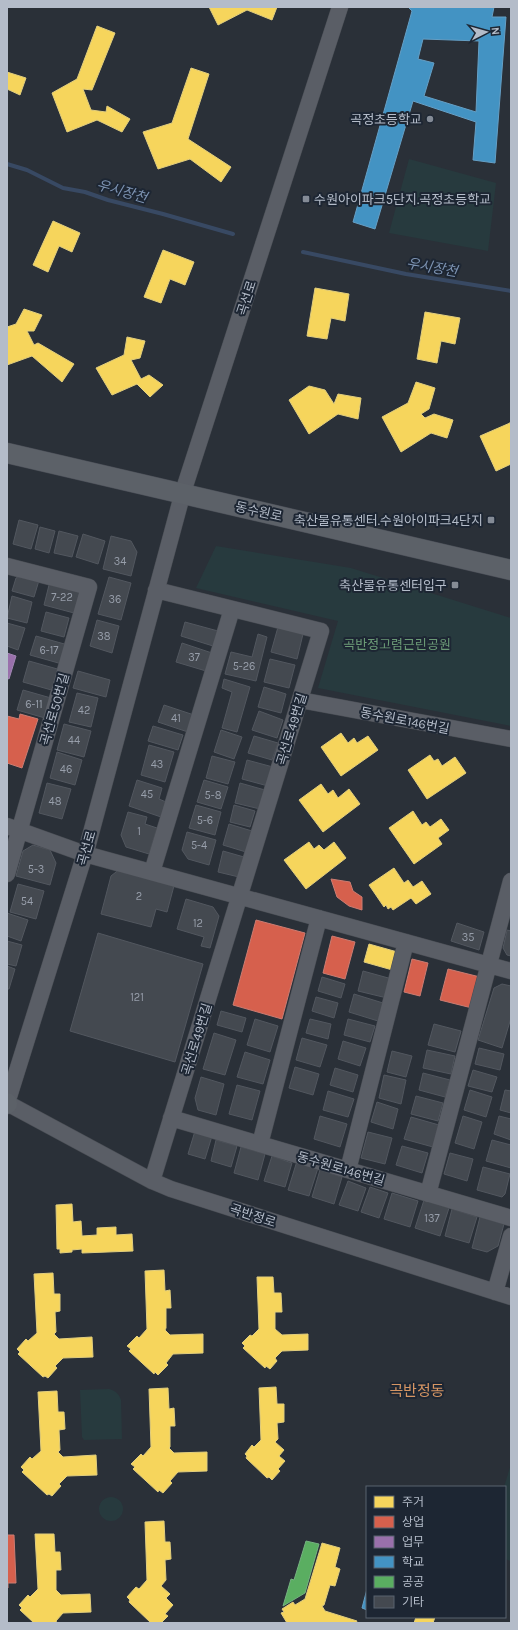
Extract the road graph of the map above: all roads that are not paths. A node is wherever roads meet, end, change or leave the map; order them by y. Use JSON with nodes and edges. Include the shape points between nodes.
{"nodes":[{"id":1,"x":340,"y":7,"type":"edge"},
{"id":2,"x":7,"y":453,"type":"edge"},
{"id":3,"x":183,"y":492,"type":"junction"},
{"id":4,"x":8,"y":568,"type":"edge"},
{"id":5,"x":511,"y":570,"type":"edge"},
{"id":6,"x":156,"y":590,"type":"junction"},
{"id":7,"x":232,"y":609,"type":"junction"},
{"id":8,"x":300,"y":700,"type":"junction"},
{"id":9,"x":511,"y":739,"type":"edge"},
{"id":10,"x":13,"y":828,"type":"edge"},
{"id":11,"x":85,"y":854,"type":"junction"},
{"id":12,"x":152,"y":872,"type":"junction"},
{"id":13,"x":7,"y":874,"type":"edge"},
{"id":14,"x":511,"y":880,"type":"edge"},
{"id":15,"x":239,"y":896,"type":"junction"},
{"id":16,"x":319,"y":918,"type":"junction"},
{"id":17,"x":406,"y":942,"type":"junction"},
{"id":18,"x":489,"y":965,"type":"junction"},
{"id":19,"x":511,"y":971,"type":"edge"},
{"id":20,"x":7,"y":1103,"type":"edge"},
{"id":21,"x":171,"y":1118,"type":"junction"},
{"id":22,"x":260,"y":1144,"type":"junction"},
{"id":23,"x":348,"y":1170,"type":"junction"},
{"id":24,"x":152,"y":1181,"type":"junction"},
{"id":25,"x":428,"y":1194,"type":"junction"},
{"id":26,"x":511,"y":1218,"type":"edge"},
{"id":27,"x":511,"y":1236,"type":"edge"},
{"id":28,"x":495,"y":1292,"type":"junction"},
{"id":29,"x":511,"y":1297,"type":"edge"}],
"edges":[{"from":1,"to":3,"type":"street","name":"곡선로"},
{"from":2,"to":3,"type":"main road","name":"동수원로"},
{"from":3,"to":5,"type":"main road","name":"동수원로"},
{"from":3,"to":6,"type":"street","name":"곡선로"},
{"from":4,"to":10,"type":"street","name":"곡선로50번길","via":[[89,587]]},
{"from":6,"to":7,"type":"street"},
{"from":6,"to":11,"type":"street","name":"곡선로"},
{"from":7,"to":8,"type":"street","name":"곡선로49번길","via":[[321,631]]},
{"from":7,"to":12,"type":"street"},
{"from":8,"to":9,"type":"street","name":"동수원로146번길"},
{"from":8,"to":15,"type":"street","name":"곡선로49번길"},
{"from":10,"to":11,"type":"street"},
{"from":10,"to":13,"type":"street","name":"곡선로50번길"},
{"from":11,"to":12,"type":"street"},
{"from":11,"to":20,"type":"street","name":"곡선로"},
{"from":12,"to":15,"type":"street"},
{"from":14,"to":18,"type":"street"},
{"from":15,"to":16,"type":"street"},
{"from":15,"to":21,"type":"street","name":"곡선로49번길"},
{"from":16,"to":17,"type":"street"},
{"from":16,"to":22,"type":"street"},
{"from":17,"to":18,"type":"street"},
{"from":17,"to":23,"type":"street"},
{"from":18,"to":19,"type":"street"},
{"from":18,"to":25,"type":"street"},
{"from":20,"to":24,"type":"street","name":"곡반정로"},
{"from":21,"to":22,"type":"street","name":"동수원로146번길"},
{"from":21,"to":24,"type":"street","name":"곡선로49번길"},
{"from":22,"to":23,"type":"street","name":"동수원로146번길"},
{"from":23,"to":25,"type":"street","name":"동수원로146번길"},
{"from":24,"to":28,"type":"street","name":"곡반정로"},
{"from":25,"to":26,"type":"street","name":"동수원로146번길"},
{"from":27,"to":28,"type":"street"},
{"from":28,"to":29,"type":"street","name":"곡반정로"}]}
